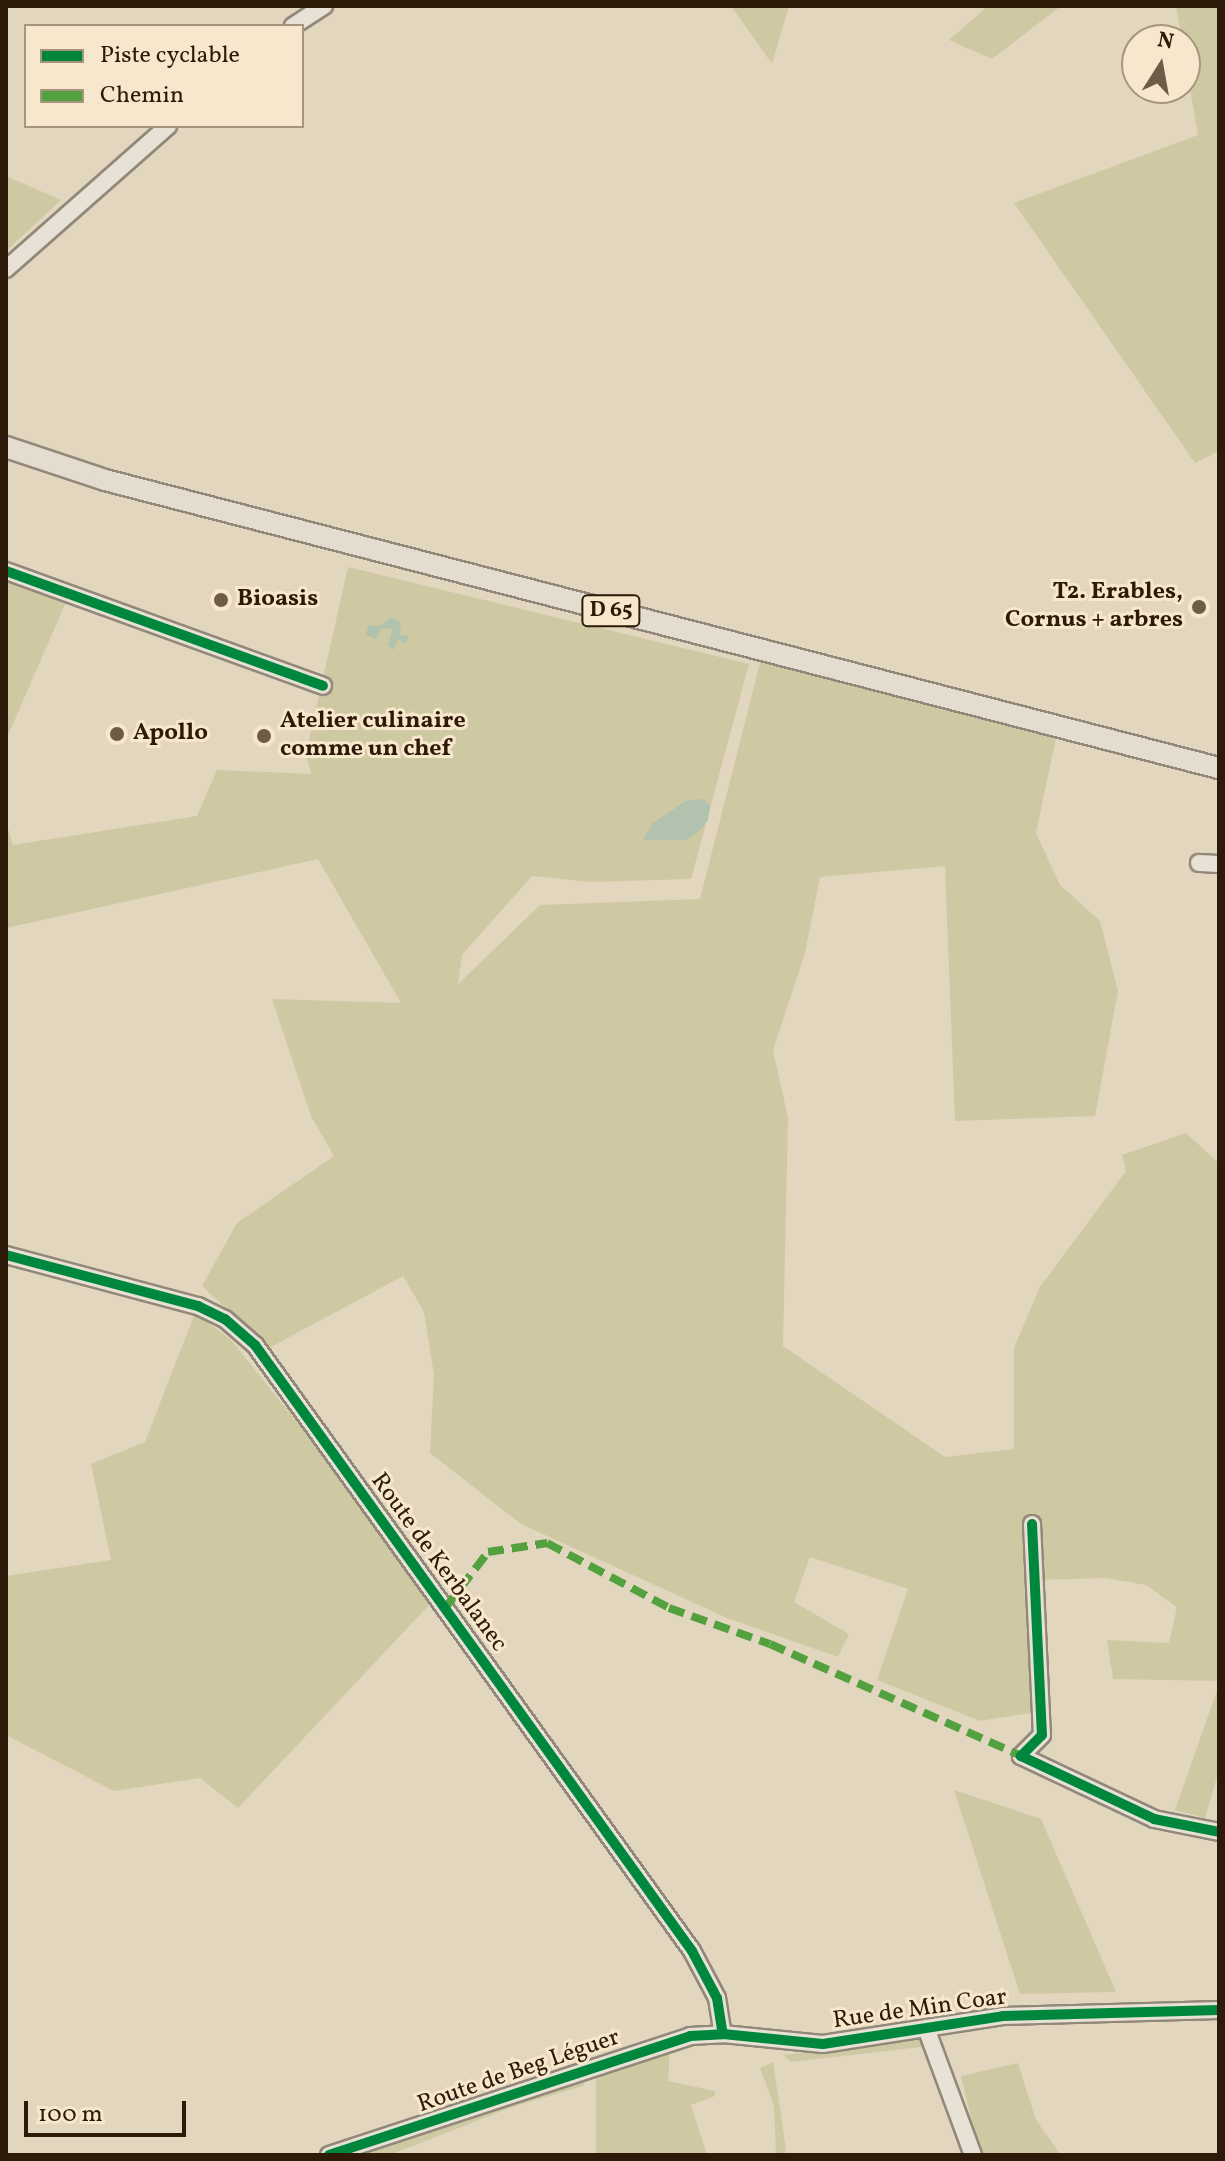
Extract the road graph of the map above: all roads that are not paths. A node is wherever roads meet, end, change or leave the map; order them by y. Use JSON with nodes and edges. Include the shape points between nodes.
{"nodes":[{"id":1,"x":324,"y":6,"type":"edge"},
{"id":2,"x":296,"y":24,"type":"edge"},
{"id":3,"x":166,"y":128,"type":"edge"},
{"id":4,"x":6,"y":269,"type":"edge"},
{"id":5,"x":6,"y":447,"type":"edge"},
{"id":6,"x":6,"y":571,"type":"edge"},
{"id":7,"x":323,"y":686,"type":"dead end"},
{"id":8,"x":1219,"y":768,"type":"edge"},
{"id":9,"x":1199,"y":863,"type":"dead end"},
{"id":10,"x":1219,"y":864,"type":"edge"},
{"id":11,"x":6,"y":1255,"type":"edge"},
{"id":12,"x":1032,"y":1524,"type":"dead end"},
{"id":13,"x":1219,"y":1832,"type":"edge"},
{"id":14,"x":1219,"y":2010,"type":"edge"},
{"id":15,"x":926,"y":2028,"type":"junction"},
{"id":16,"x":723,"y":2034,"type":"junction"},
{"id":17,"x":329,"y":2155,"type":"edge"},
{"id":18,"x":973,"y":2155,"type":"edge"}],
"edges":[{"from":1,"to":2,"type":"street"},
{"from":3,"to":4,"type":"street"},
{"from":5,"to":8,"type":"main road","number":"D 65","via":[[105,480]]},
{"from":6,"to":7,"type":"street"},
{"from":9,"to":10,"type":"street"},
{"from":11,"to":16,"type":"street","name":"Route de Kerbalanec","via":[[198,1306],[225,1319],[255,1345],[692,1951],[717,1998]]},
{"from":12,"to":13,"type":"street","via":[[1042,1735],[1021,1756],[1154,1819]]},
{"from":14,"to":15,"type":"street","name":"Rue de Min Coar","via":[[1003,2016]]},
{"from":15,"to":16,"type":"street","name":"Rue de Min Coar","via":[[823,2044]]},
{"from":15,"to":18,"type":"street"},
{"from":16,"to":17,"type":"street","name":"Route de Beg Léguer","via":[[659,2044]]}]}
